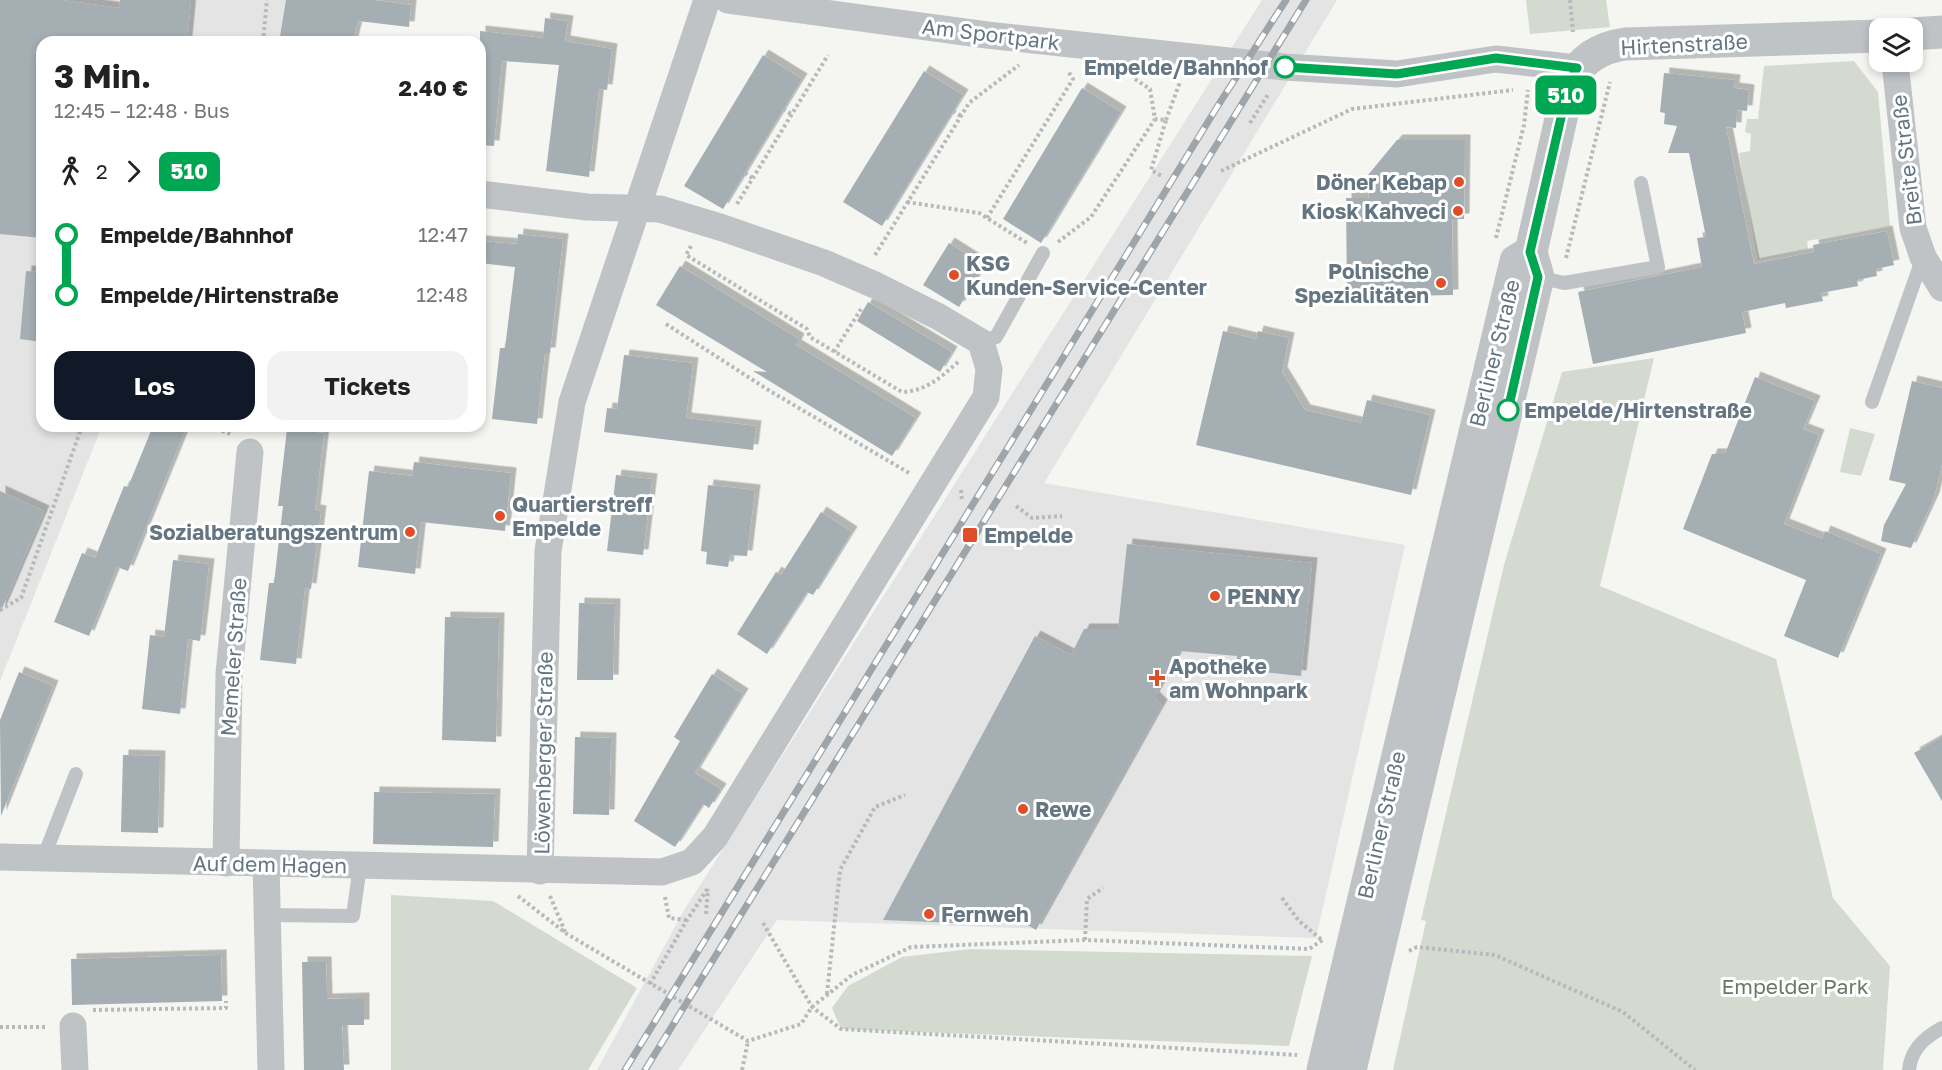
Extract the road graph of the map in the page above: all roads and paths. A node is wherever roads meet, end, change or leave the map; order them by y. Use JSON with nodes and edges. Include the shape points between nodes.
{"nodes":[{"id":1,"x":267,"y":0,"type":"edge"},
{"id":2,"x":707,"y":0,"type":"edge"},
{"id":3,"x":728,"y":0,"type":"edge"},
{"id":4,"x":1942,"y":32,"type":"edge"},
{"id":5,"x":1923,"y":33,"type":"edge"},
{"id":6,"x":264,"y":36,"type":"edge"},
{"id":7,"x":1869,"y":36,"type":"edge"},
{"id":8,"x":828,"y":55,"type":"dead end"},
{"id":9,"x":1188,"y":55,"type":"junction"},
{"id":10,"x":1014,"y":60,"type":"dead end"},
{"id":11,"x":1074,"y":67,"type":"dead end"},
{"id":12,"x":1896,"y":72,"type":"edge"},
{"id":13,"x":1127,"y":73,"type":"dead end"},
{"id":14,"x":1573,"y":75,"type":"junction"},
{"id":15,"x":783,"y":110,"type":"dead end"},
{"id":16,"x":953,"y":111,"type":"dead end"},
{"id":17,"x":791,"y":114,"type":"junction"},
{"id":18,"x":961,"y":116,"type":"junction"},
{"id":19,"x":1155,"y":118,"type":"junction"},
{"id":20,"x":1166,"y":120,"type":"junction"},
{"id":21,"x":1221,"y":171,"type":"dead end"},
{"id":22,"x":745,"y":174,"type":"dead end"},
{"id":23,"x":1162,"y":176,"type":"dead end"},
{"id":24,"x":752,"y":178,"type":"junction"},
{"id":25,"x":1641,"y":183,"type":"dead end"},
{"id":26,"x":903,"y":191,"type":"dead end"},
{"id":27,"x":486,"y":195,"type":"edge"},
{"id":28,"x":911,"y":196,"type":"junction"},
{"id":29,"x":907,"y":202,"type":"junction"},
{"id":30,"x":635,"y":208,"type":"junction"},
{"id":31,"x":987,"y":218,"type":"junction"},
{"id":32,"x":715,"y":225,"type":"junction"},
{"id":33,"x":1043,"y":253,"type":"junction"},
{"id":34,"x":1923,"y":257,"type":"junction"},
{"id":35,"x":1534,"y":264,"type":"junction"},
{"id":36,"x":868,"y":282,"type":"junction"},
{"id":37,"x":1942,"y":288,"type":"edge"},
{"id":38,"x":666,"y":324,"type":"dead end"},
{"id":39,"x":981,"y":342,"type":"junction"},
{"id":40,"x":834,"y":351,"type":"junction"},
{"id":41,"x":1872,"y":402,"type":"dead end"},
{"id":42,"x":80,"y":432,"type":"edge"},
{"id":43,"x":250,"y":452,"type":"dead end"},
{"id":44,"x":931,"y":486,"type":"junction"},
{"id":45,"x":1016,"y":506,"type":"dead end"},
{"id":46,"x":1062,"y":516,"type":"dead end"},
{"id":47,"x":0,"y":610,"type":"edge"},
{"id":48,"x":76,"y":774,"type":"dead end"},
{"id":49,"x":905,"y":795,"type":"dead end"},
{"id":50,"x":0,"y":857,"type":"edge"},
{"id":51,"x":43,"y":859,"type":"junction"},
{"id":52,"x":226,"y":863,"type":"junction"},
{"id":53,"x":266,"y":864,"type":"junction"},
{"id":54,"x":360,"y":866,"type":"junction"},
{"id":55,"x":483,"y":869,"type":"junction"},
{"id":56,"x":540,"y":871,"type":"junction"},
{"id":57,"x":662,"y":872,"type":"junction"},
{"id":58,"x":1103,"y":888,"type":"dead end"},
{"id":59,"x":1282,"y":898,"type":"dead end"},
{"id":60,"x":706,"y":914,"type":"dead end"},
{"id":61,"x":267,"y":915,"type":"junction"},
{"id":62,"x":687,"y":920,"type":"junction"},
{"id":63,"x":763,"y":923,"type":"dead end"},
{"id":64,"x":567,"y":934,"type":"junction"},
{"id":65,"x":1085,"y":940,"type":"junction"},
{"id":66,"x":1352,"y":943,"type":"junction"},
{"id":67,"x":650,"y":984,"type":"junction"},
{"id":68,"x":827,"y":995,"type":"junction"},
{"id":69,"x":226,"y":1001,"type":"dead end"},
{"id":70,"x":812,"y":1007,"type":"junction"},
{"id":71,"x":72,"y":1026,"type":"junction"},
{"id":72,"x":0,"y":1027,"type":"edge"},
{"id":73,"x":1942,"y":1028,"type":"edge"},
{"id":74,"x":748,"y":1041,"type":"junction"},
{"id":75,"x":1312,"y":1063,"type":"edge"},
{"id":76,"x":75,"y":1070,"type":"edge"},
{"id":77,"x":271,"y":1070,"type":"edge"},
{"id":78,"x":742,"y":1070,"type":"edge"},
{"id":79,"x":1350,"y":1070,"type":"edge"},
{"id":80,"x":1695,"y":1070,"type":"edge"},
{"id":81,"x":1909,"y":1070,"type":"edge"}],
"edges":[{"from":1,"to":6,"type":"path"},
{"from":2,"to":30,"type":"street","name":"Löwenberger Straße"},
{"from":3,"to":9,"type":"street","name":"Am Sportpark","via":[[987,35]]},
{"from":4,"to":5,"type":"street"},
{"from":7,"to":14,"type":"street","name":"Hirtenstraße","via":[[1625,45],[1601,50]]},
{"from":8,"to":17,"type":"path"},
{"from":9,"to":14,"type":"street","name":"Am Sportpark","via":[[1285,67],[1397,74],[1496,58]]},
{"from":9,"to":20,"type":"path"},
{"from":10,"to":18,"type":"path","via":[[1024,61],[969,103]]},
{"from":11,"to":31,"type":"path","via":[[1064,65],[1073,80]]},
{"from":12,"to":34,"type":"street","name":"Breite Straße","via":[[1913,228]]},
{"from":13,"to":19,"type":"path","via":[[1150,89]]},
{"from":14,"to":21,"type":"path","via":[[1352,110]]},
{"from":14,"to":35,"type":"street"},
{"from":15,"to":17,"type":"path"},
{"from":16,"to":18,"type":"path"},
{"from":17,"to":24,"type":"path"},
{"from":18,"to":28,"type":"path"},
{"from":19,"to":20,"type":"path"},
{"from":19,"to":33,"type":"path","via":[[1091,217]]},
{"from":20,"to":23,"type":"path","via":[[1151,170]]},
{"from":22,"to":24,"type":"path"},
{"from":24,"to":32,"type":"path"},
{"from":25,"to":35,"type":"lane","via":[[1659,267],[1564,283]]},
{"from":26,"to":28,"type":"path"},
{"from":27,"to":30,"type":"street","via":[[587,207]]},
{"from":28,"to":29,"type":"path"},
{"from":29,"to":31,"type":"path","via":[[979,213]]},
{"from":29,"to":36,"type":"path"},
{"from":30,"to":32,"type":"street","via":[[660,209]]},
{"from":30,"to":56,"type":"street","name":"Löwenberger Straße","via":[[572,402],[548,551]]},
{"from":31,"to":33,"type":"path"},
{"from":32,"to":36,"type":"street"},
{"from":32,"to":40,"type":"path","via":[[686,255],[807,329],[810,337]]},
{"from":33,"to":39,"type":"lane","via":[[996,337]]},
{"from":34,"to":37,"type":"street","name":"Breite Straße"},
{"from":34,"to":41,"type":"lane"},
{"from":35,"to":66,"type":"street","name":"Berliner Straße","via":[[1516,261]]},
{"from":36,"to":39,"type":"street","via":[[939,316]]},
{"from":36,"to":40,"type":"path"},
{"from":38,"to":44,"type":"path"},
{"from":39,"to":40,"type":"path","via":[[931,385],[917,392],[902,392]]},
{"from":39,"to":44,"type":"street","name":"Löwenberger Straße","via":[[989,369],[986,397]]},
{"from":42,"to":47,"type":"path","via":[[21,598]]},
{"from":43,"to":52,"type":"street","name":"Memeler Straße","via":[[229,674]]},
{"from":44,"to":57,"type":"street","name":"Löwenberger Straße","via":[[715,837],[692,862]]},
{"from":45,"to":46,"type":"path","via":[[1032,518]]},
{"from":48,"to":51,"type":"lane"},
{"from":49,"to":68,"type":"path","via":[[875,807],[840,870]]},
{"from":50,"to":51,"type":"street","name":"Auf dem Hagen"},
{"from":51,"to":52,"type":"street","name":"Auf dem Hagen"},
{"from":52,"to":53,"type":"street","name":"Auf dem Hagen"},
{"from":53,"to":54,"type":"street","name":"Auf dem Hagen"},
{"from":53,"to":61,"type":"street"},
{"from":54,"to":55,"type":"street","name":"Auf dem Hagen"},
{"from":54,"to":61,"type":"lane","via":[[353,916]]},
{"from":55,"to":56,"type":"street","name":"Auf dem Hagen"},
{"from":55,"to":64,"type":"path"},
{"from":56,"to":57,"type":"street","name":"Löwenberger Straße"},
{"from":56,"to":64,"type":"path"},
{"from":57,"to":62,"type":"path","via":[[669,918]]},
{"from":58,"to":65,"type":"path","via":[[1087,899]]},
{"from":59,"to":66,"type":"path","via":[[1299,921]]},
{"from":60,"to":62,"type":"path","via":[[708,888]]},
{"from":61,"to":77,"type":"street"},
{"from":62,"to":67,"type":"path"},
{"from":63,"to":70,"type":"path"},
{"from":64,"to":67,"type":"path"},
{"from":65,"to":66,"type":"path","via":[[1308,949]]},
{"from":65,"to":68,"type":"path","via":[[911,947],[852,975]]},
{"from":66,"to":75,"type":"street","name":"Berliner Straße"},
{"from":66,"to":79,"type":"street","name":"Berliner Straße"},
{"from":66,"to":80,"type":"path","via":[[1401,955],[1417,947],[1495,955],[1623,1012]]},
{"from":67,"to":74,"type":"path"},
{"from":68,"to":70,"type":"path"},
{"from":69,"to":71,"type":"path","via":[[226,1008],[88,1011]]},
{"from":70,"to":74,"type":"path","via":[[801,1024]]},
{"from":70,"to":75,"type":"path","via":[[841,1029]]},
{"from":71,"to":72,"type":"path"},
{"from":71,"to":76,"type":"street"},
{"from":73,"to":81,"type":"lane","via":[[1924,1037],[1909,1062]]},
{"from":74,"to":78,"type":"path"}]}
